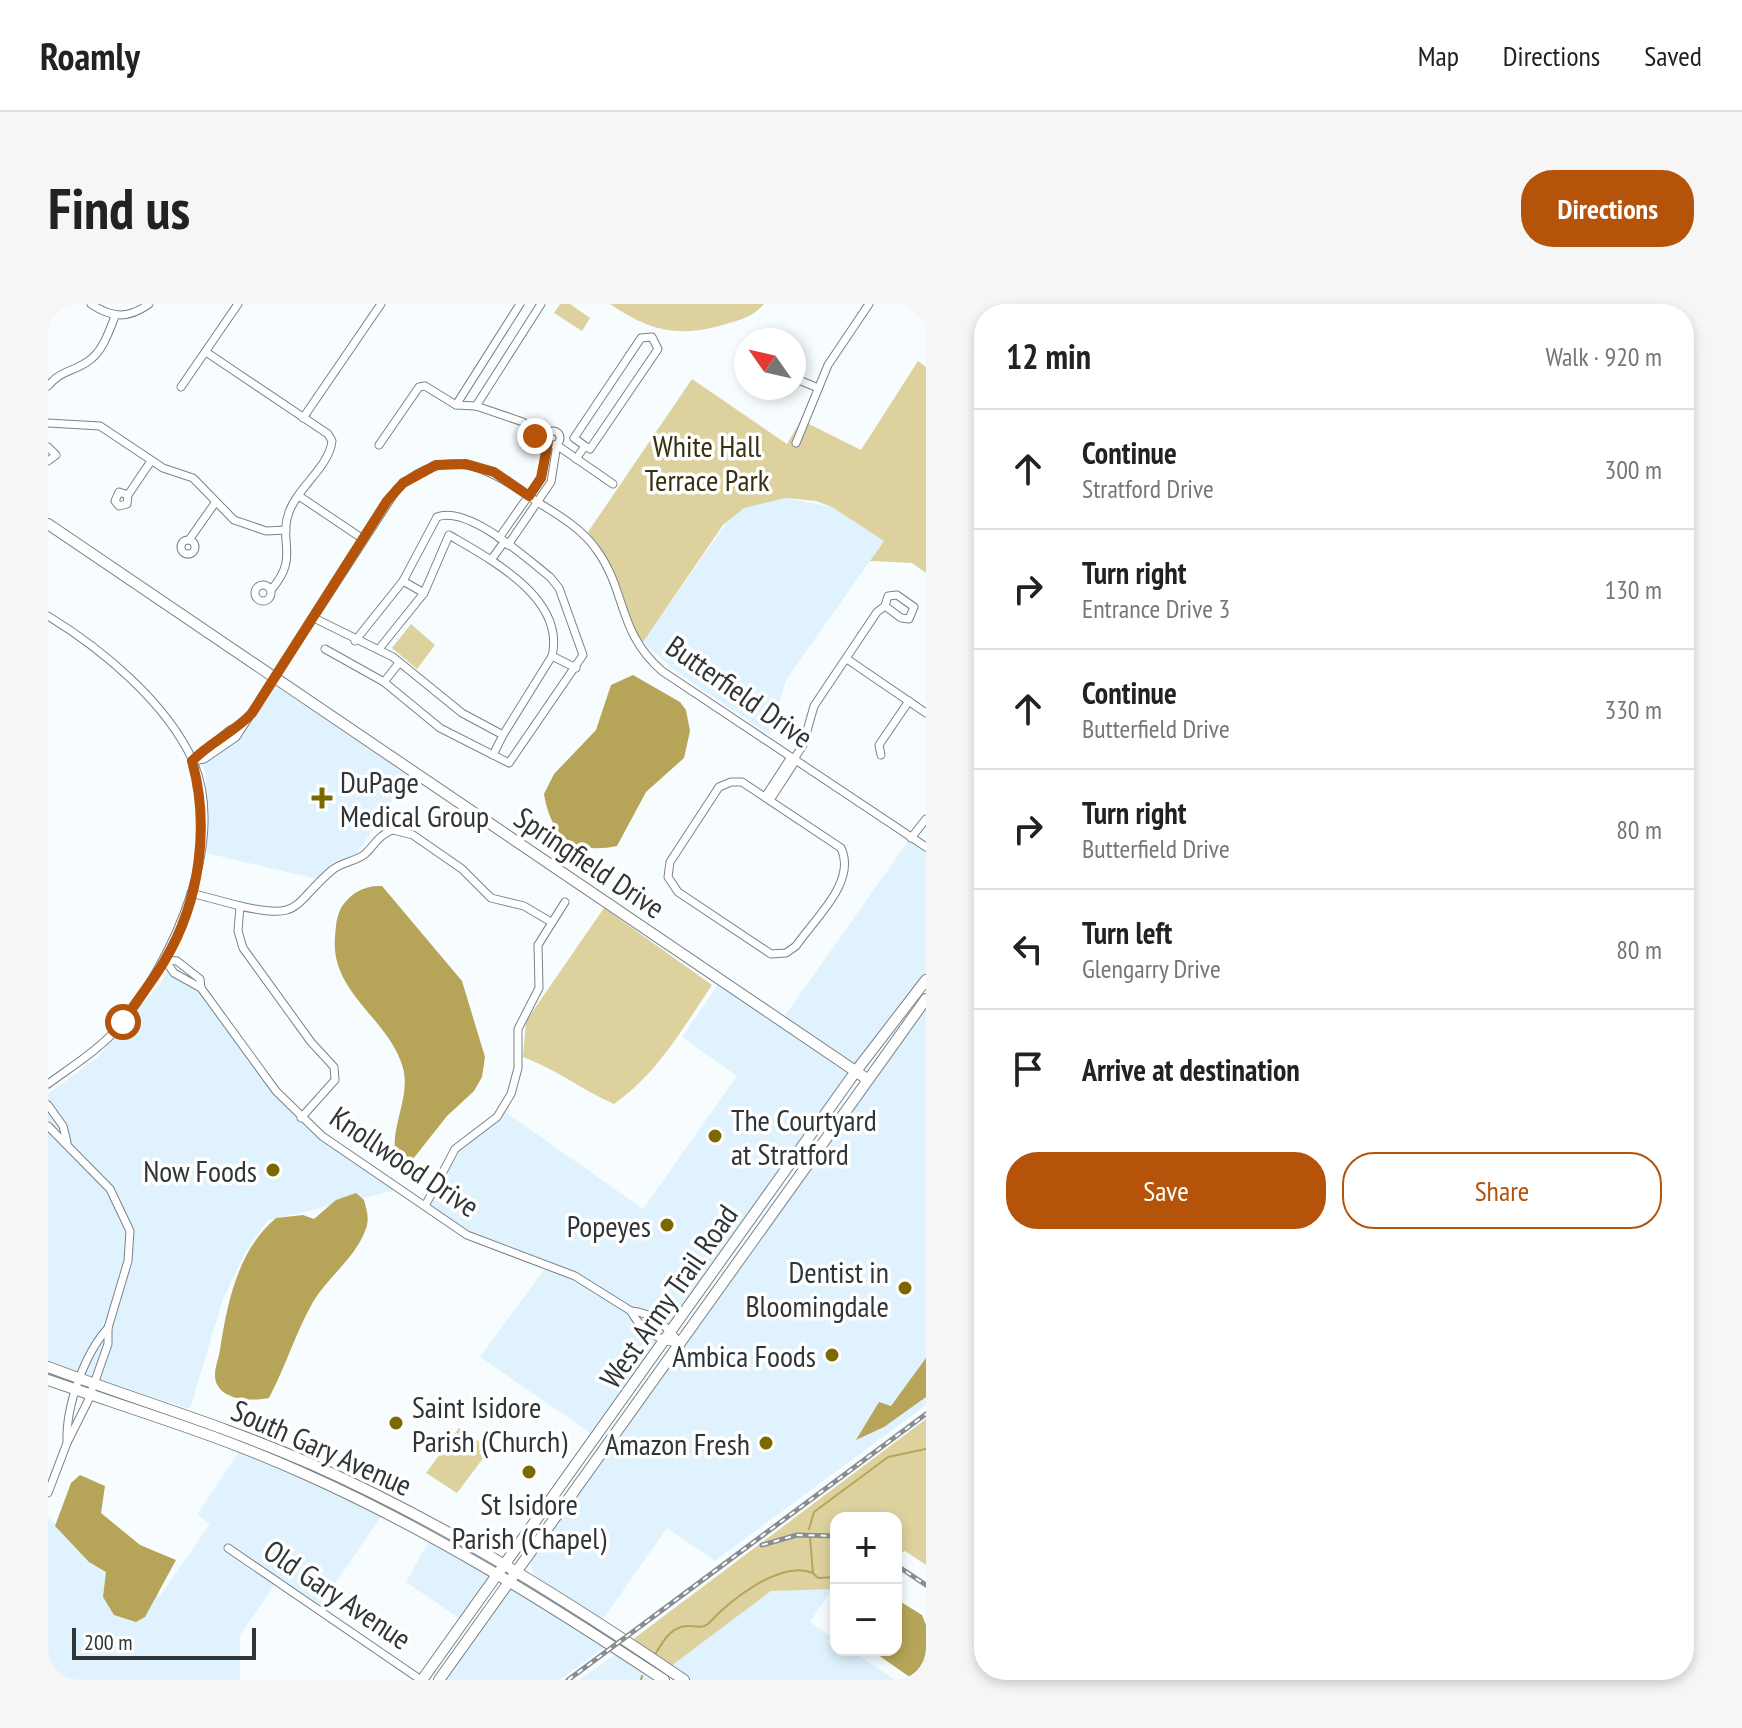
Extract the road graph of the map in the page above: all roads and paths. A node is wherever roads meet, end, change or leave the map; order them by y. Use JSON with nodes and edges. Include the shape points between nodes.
{"nodes":[{"id":1,"x":91,"y":304,"type":"edge"},
{"id":2,"x":149,"y":304,"type":"edge"},
{"id":3,"x":238,"y":304,"type":"edge"},
{"id":4,"x":381,"y":304,"type":"edge"},
{"id":5,"x":520,"y":304,"type":"edge"},
{"id":6,"x":541,"y":304,"type":"edge"},
{"id":7,"x":869,"y":304,"type":"edge"},
{"id":8,"x":115,"y":316,"type":"junction"},
{"id":9,"x":206,"y":352,"type":"junction"},
{"id":10,"x":806,"y":383,"type":"edge"},
{"id":11,"x":48,"y":386,"type":"edge"},
{"id":12,"x":181,"y":387,"type":"dead end"},
{"id":13,"x":818,"y":388,"type":"junction"},
{"id":14,"x":456,"y":405,"type":"junction"},
{"id":15,"x":476,"y":406,"type":"junction"},
{"id":16,"x":303,"y":418,"type":"junction"},
{"id":17,"x":48,"y":423,"type":"edge"},
{"id":18,"x":551,"y":442,"type":"junction"},
{"id":19,"x":796,"y":443,"type":"dead end"},
{"id":20,"x":379,"y":445,"type":"dead end"},
{"id":21,"x":585,"y":446,"type":"junction"},
{"id":22,"x":48,"y":447,"type":"edge"},
{"id":23,"x":576,"y":459,"type":"junction"},
{"id":24,"x":48,"y":461,"type":"edge"},
{"id":25,"x":151,"y":461,"type":"junction"},
{"id":26,"x":613,"y":484,"type":"dead end"},
{"id":27,"x":128,"y":495,"type":"dead end"},
{"id":28,"x":299,"y":496,"type":"junction"},
{"id":29,"x":529,"y":496,"type":"junction"},
{"id":30,"x":538,"y":501,"type":"junction"},
{"id":31,"x":215,"y":503,"type":"junction"},
{"id":32,"x":48,"y":524,"type":"edge"},
{"id":33,"x":286,"y":530,"type":"junction"},
{"id":34,"x":363,"y":539,"type":"junction"},
{"id":35,"x":189,"y":540,"type":"dead end"},
{"id":36,"x":504,"y":542,"type":"junction"},
{"id":37,"x":491,"y":560,"type":"junction"},
{"id":38,"x":403,"y":581,"type":"junction"},
{"id":39,"x":271,"y":590,"type":"dead end"},
{"id":40,"x":424,"y":593,"type":"junction"},
{"id":41,"x":885,"y":606,"type":"dead end"},
{"id":42,"x":48,"y":616,"type":"edge"},
{"id":43,"x":314,"y":618,"type":"junction"},
{"id":44,"x":355,"y":641,"type":"junction"},
{"id":45,"x":325,"y":649,"type":"dead end"},
{"id":46,"x":379,"y":649,"type":"junction"},
{"id":47,"x":552,"y":656,"type":"junction"},
{"id":48,"x":847,"y":659,"type":"junction"},
{"id":49,"x":399,"y":663,"type":"junction"},
{"id":50,"x":576,"y":668,"type":"junction"},
{"id":51,"x":275,"y":678,"type":"junction"},
{"id":52,"x":384,"y":682,"type":"junction"},
{"id":53,"x":909,"y":701,"type":"junction"},
{"id":54,"x":926,"y":713,"type":"edge"},
{"id":55,"x":503,"y":735,"type":"junction"},
{"id":56,"x":493,"y":755,"type":"junction"},
{"id":57,"x":881,"y":755,"type":"dead end"},
{"id":58,"x":794,"y":759,"type":"junction"},
{"id":59,"x":192,"y":761,"type":"junction"},
{"id":60,"x":767,"y":798,"type":"junction"},
{"id":61,"x":926,"y":819,"type":"edge"},
{"id":62,"x":911,"y":838,"type":"junction"},
{"id":63,"x":926,"y":847,"type":"edge"},
{"id":64,"x":191,"y":893,"type":"junction"},
{"id":65,"x":565,"y":902,"type":"dead end"},
{"id":66,"x":240,"y":906,"type":"junction"},
{"id":67,"x":551,"y":922,"type":"junction"},
{"id":68,"x":165,"y":960,"type":"junction"},
{"id":69,"x":926,"y":980,"type":"edge"},
{"id":70,"x":926,"y":999,"type":"edge"},
{"id":71,"x":856,"y":1071,"type":"junction"},
{"id":72,"x":867,"y":1079,"type":"junction"},
{"id":73,"x":48,"y":1084,"type":"edge"},
{"id":74,"x":48,"y":1105,"type":"edge"},
{"id":75,"x":301,"y":1118,"type":"junction"},
{"id":76,"x":48,"y":1126,"type":"edge"},
{"id":77,"x":67,"y":1142,"type":"junction"},
{"id":78,"x":425,"y":1206,"type":"junction"},
{"id":79,"x":631,"y":1311,"type":"junction"},
{"id":80,"x":108,"y":1328,"type":"junction"},
{"id":81,"x":672,"y":1332,"type":"junction"},
{"id":82,"x":665,"y":1342,"type":"junction"},
{"id":83,"x":679,"y":1343,"type":"junction"},
{"id":84,"x":48,"y":1367,"type":"edge"},
{"id":85,"x":48,"y":1380,"type":"edge"},
{"id":86,"x":79,"y":1385,"type":"junction"},
{"id":87,"x":93,"y":1389,"type":"junction"},
{"id":88,"x":231,"y":1437,"type":"junction"},
{"id":89,"x":67,"y":1443,"type":"junction"},
{"id":90,"x":48,"y":1493,"type":"edge"},
{"id":91,"x":228,"y":1548,"type":"dead end"},
{"id":92,"x":504,"y":1565,"type":"junction"},
{"id":93,"x":496,"y":1575,"type":"junction"},
{"id":94,"x":513,"y":1578,"type":"junction"},
{"id":95,"x":422,"y":1680,"type":"edge"},
{"id":96,"x":439,"y":1680,"type":"edge"},
{"id":97,"x":664,"y":1680,"type":"edge"},
{"id":98,"x":684,"y":1680,"type":"edge"}],
"edges":[{"from":1,"to":8,"type":"street"},
{"from":2,"to":8,"type":"street"},
{"from":3,"to":9,"type":"street"},
{"from":4,"to":16,"type":"street"},
{"from":5,"to":14,"type":"street"},
{"from":6,"to":15,"type":"street"},
{"from":7,"to":13,"type":"street"},
{"from":8,"to":11,"type":"street","via":[[95,354],[57,374]]},
{"from":9,"to":12,"type":"street"},
{"from":9,"to":16,"type":"street"},
{"from":10,"to":13,"type":"street"},
{"from":13,"to":19,"type":"street"},
{"from":14,"to":15,"type":"street"},
{"from":14,"to":20,"type":"street","via":[[419,387]]},
{"from":15,"to":18,"type":"street","via":[[523,422],[535,436]]},
{"from":16,"to":28,"type":"street","via":[[332,441]]},
{"from":17,"to":25,"type":"street","via":[[100,426]]},
{"from":18,"to":23,"type":"street"},
{"from":18,"to":29,"type":"street","via":[[541,478]]},
{"from":18,"to":30,"type":"street","via":[[551,482]]},
{"from":21,"to":21,"type":"street","via":[[590,449],[658,349],[652,337],[641,338],[574,438]]},
{"from":21,"to":23,"type":"street"},
{"from":22,"to":24,"type":"street","via":[[56,455]]},
{"from":23,"to":26,"type":"street"},
{"from":25,"to":27,"type":"street"},
{"from":25,"to":31,"type":"street","via":[[193,478]]},
{"from":28,"to":33,"type":"street","via":[[289,510]]},
{"from":28,"to":34,"type":"street"},
{"from":29,"to":30,"type":"street","name":"Butterfield Drive"},
{"from":29,"to":34,"type":"street","name":"Butterfield Drive","via":[[485,468],[436,465],[397,489]]},
{"from":29,"to":36,"type":"street"},
{"from":30,"to":36,"type":"street"},
{"from":30,"to":58,"type":"street","name":"Butterfield Drive","via":[[581,531],[598,551],[628,629],[652,662]]},
{"from":31,"to":33,"type":"street","via":[[249,528]]},
{"from":31,"to":35,"type":"street"},
{"from":32,"to":51,"type":"main road","name":"Springfield Drive"},
{"from":33,"to":39,"type":"street","via":[[287,564]]},
{"from":34,"to":43,"type":"street","name":"Butterfield Drive"},
{"from":36,"to":37,"type":"street"},
{"from":36,"to":38,"type":"street","via":[[469,520],[437,517]]},
{"from":36,"to":50,"type":"street","via":[[559,588],[583,655]]},
{"from":37,"to":40,"type":"street","via":[[449,535]]},
{"from":37,"to":47,"type":"street","via":[[535,593],[555,642]]},
{"from":38,"to":40,"type":"street"},
{"from":38,"to":44,"type":"street"},
{"from":40,"to":46,"type":"street"},
{"from":41,"to":48,"type":"street"},
{"from":42,"to":59,"type":"street","via":[[124,672],[157,707]]},
{"from":43,"to":44,"type":"street"},
{"from":43,"to":51,"type":"street","name":"Butterfield Drive"},
{"from":44,"to":46,"type":"street"},
{"from":45,"to":52,"type":"street"},
{"from":46,"to":49,"type":"street"},
{"from":47,"to":50,"type":"street"},
{"from":47,"to":55,"type":"street"},
{"from":48,"to":53,"type":"street"},
{"from":48,"to":58,"type":"street","via":[[814,706]]},
{"from":49,"to":52,"type":"street"},
{"from":49,"to":55,"type":"street","via":[[462,713]]},
{"from":50,"to":56,"type":"street","via":[[547,703],[514,760],[509,763]]},
{"from":51,"to":59,"type":"street","name":"Butterfield Drive","via":[[240,726]]},
{"from":51,"to":71,"type":"main road","name":"Springfield Drive"},
{"from":52,"to":56,"type":"street","via":[[440,728]]},
{"from":53,"to":54,"type":"street"},
{"from":53,"to":57,"type":"street","via":[[879,745]]},
{"from":55,"to":56,"type":"street"},
{"from":58,"to":60,"type":"street"},
{"from":58,"to":62,"type":"street","name":"Butterfield Drive"},
{"from":59,"to":64,"type":"street","via":[[202,805]]},
{"from":60,"to":60,"type":"street","via":[[841,848],[847,861],[845,877],[786,953],[771,954],[678,892],[668,877],[670,862],[719,787],[742,782]]},
{"from":61,"to":62,"type":"street"},
{"from":62,"to":63,"type":"street","name":"Butterfield Drive"},
{"from":64,"to":66,"type":"street"},
{"from":64,"to":68,"type":"street"},
{"from":65,"to":67,"type":"street"},
{"from":66,"to":67,"type":"street","via":[[278,913],[298,906],[335,867],[361,856],[378,837],[393,830],[413,835],[462,869],[491,898],[524,906]]},
{"from":66,"to":75,"type":"street","via":[[243,948],[336,1073]]},
{"from":67,"to":78,"type":"street","via":[[538,945],[536,999],[518,1029],[518,1068],[511,1094],[497,1117],[455,1149]]},
{"from":68,"to":73,"type":"street","via":[[111,1034]]},
{"from":68,"to":75,"type":"street","name":"Knollwood Drive","via":[[174,973],[201,988]]},
{"from":69,"to":71,"type":"main road","name":"West Army Trail Road"},
{"from":70,"to":72,"type":"main road","name":"West Army Trail Road"},
{"from":71,"to":72,"type":"main road","name":"Springfield Drive"},
{"from":71,"to":81,"type":"main road","name":"West Army Trail Road"},
{"from":72,"to":83,"type":"main road","name":"West Army Trail Road"},
{"from":74,"to":77,"type":"street"},
{"from":75,"to":78,"type":"street","name":"Knollwood Drive"},
{"from":76,"to":77,"type":"street"},
{"from":77,"to":80,"type":"street","via":[[110,1189],[130,1231],[128,1261]]},
{"from":78,"to":79,"type":"street","name":"Knollwood Drive","via":[[486,1244],[575,1276]]},
{"from":79,"to":81,"type":"street","name":"Knollwood Drive","via":[[642,1312]]},
{"from":79,"to":82,"type":"street","name":"Knollwood Drive"},
{"from":80,"to":86,"type":"street","via":[[96,1341]]},
{"from":80,"to":87,"type":"street"},
{"from":81,"to":82,"type":"main road","name":"West Army Trail Road"},
{"from":81,"to":83,"type":"street","name":"Knollwood Drive"},
{"from":82,"to":83,"type":"street"},
{"from":82,"to":92,"type":"main road","name":"West Army Trail Road"},
{"from":83,"to":94,"type":"main road","name":"West Army Trail Road"},
{"from":84,"to":86,"type":"main road","name":"South Gary Avenue"},
{"from":85,"to":86,"type":"main road","name":"South Gary Avenue"},
{"from":86,"to":87,"type":"main road","name":"South Gary Avenue"},
{"from":86,"to":89,"type":"street"},
{"from":87,"to":88,"type":"main road","name":"South Gary Avenue"},
{"from":87,"to":89,"type":"street"},
{"from":88,"to":92,"type":"main road","name":"South Gary Avenue","via":[[375,1494]]},
{"from":88,"to":93,"type":"main road","name":"South Gary Avenue"},
{"from":89,"to":90,"type":"street"},
{"from":91,"to":95,"type":"street","name":"Old Gary Avenue"},
{"from":92,"to":93,"type":"main road","name":"West Army Trail Road"},
{"from":92,"to":94,"type":"main road","name":"South Gary Avenue"},
{"from":93,"to":94,"type":"main road","name":"South Gary Avenue"},
{"from":93,"to":95,"type":"main road","name":"West Army Trail Road"},
{"from":94,"to":96,"type":"main road","name":"West Army Trail Road"},
{"from":94,"to":97,"type":"main road","name":"South Gary Avenue"},
{"from":94,"to":98,"type":"main road","name":"South Gary Avenue"}]}
